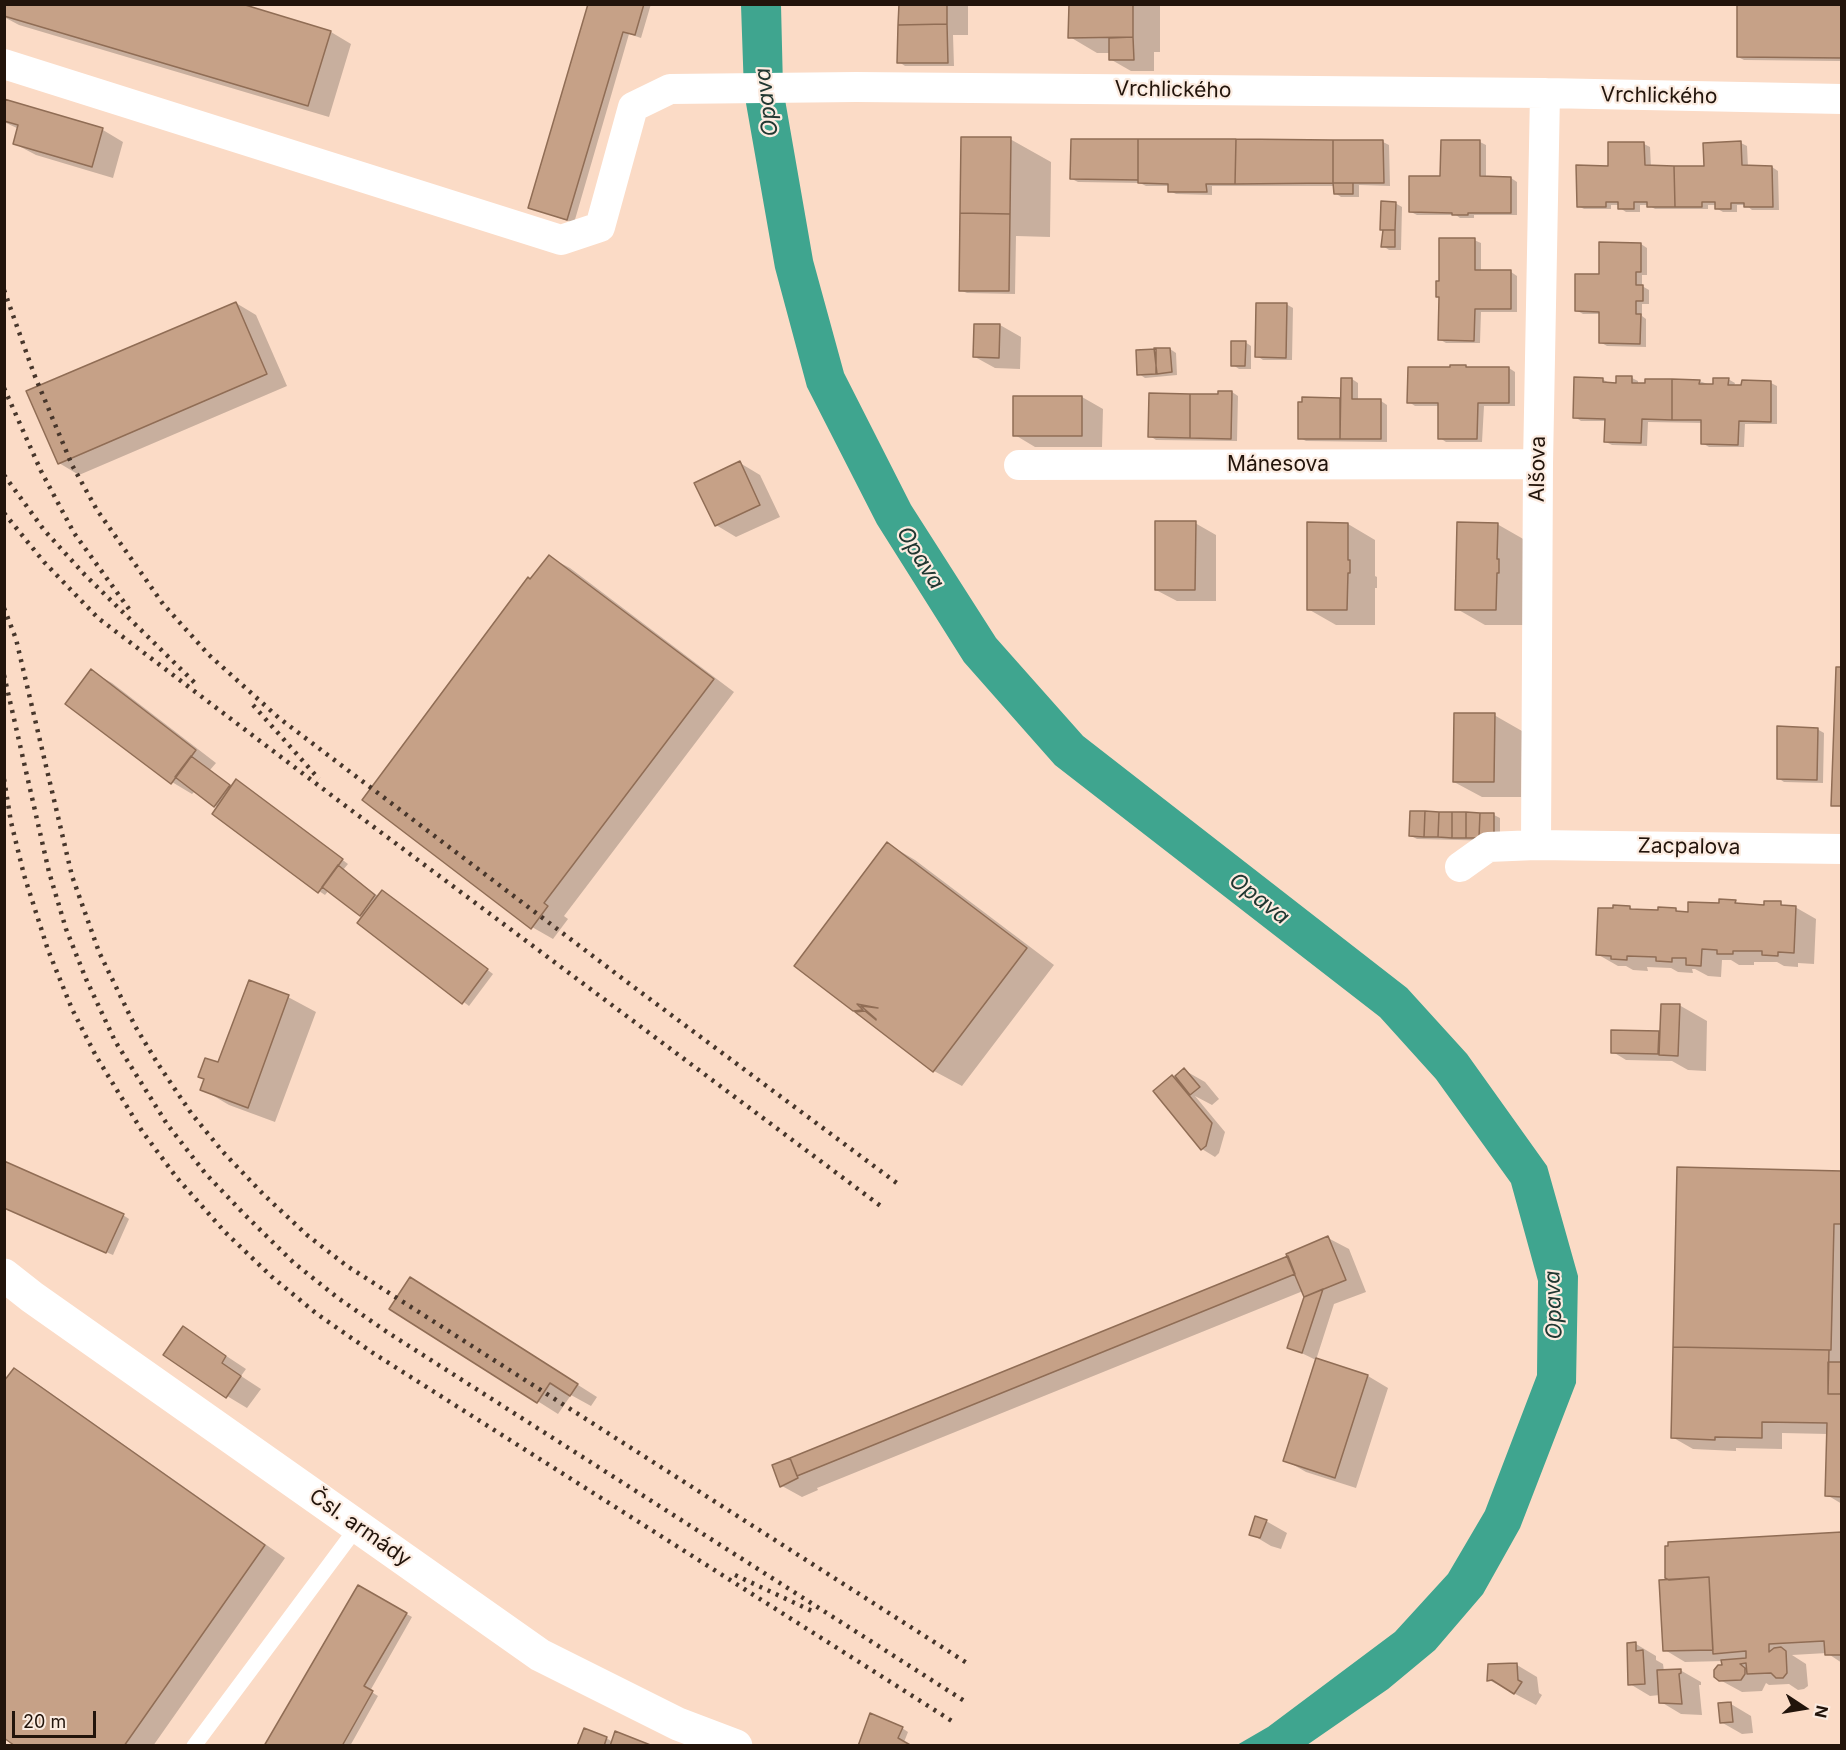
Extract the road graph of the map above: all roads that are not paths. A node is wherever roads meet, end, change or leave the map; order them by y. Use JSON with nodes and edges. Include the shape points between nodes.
{"nodes":[{"id":1,"x":4,"y":64,"type":"edge"},
{"id":2,"x":1545,"y":93,"type":"junction"},
{"id":3,"x":1842,"y":99,"type":"edge"},
{"id":4,"x":1538,"y":464,"type":"junction"},
{"id":5,"x":1019,"y":465,"type":"dead end"},
{"id":6,"x":1536,"y":845,"type":"junction"},
{"id":7,"x":1842,"y":849,"type":"edge"},
{"id":8,"x":1460,"y":867,"type":"dead end"},
{"id":9,"x":4,"y":1275,"type":"edge"},
{"id":10,"x":357,"y":1526,"type":"junction"},
{"id":11,"x":194,"y":1746,"type":"edge"},
{"id":12,"x":736,"y":1746,"type":"edge"}],
"edges":[{"from":1,"to":2,"type":"street","name":"Vrchlického","via":[[561,240],[600,227],[633,107],[670,89]]},
{"from":2,"to":3,"type":"street","name":"Vrchlického"},
{"from":2,"to":4,"type":"street","name":"Alšova"},
{"from":4,"to":5,"type":"street","name":"Mánesova"},
{"from":4,"to":6,"type":"street","name":"Alšova"},
{"from":6,"to":7,"type":"street","name":"Zacpalova"},
{"from":6,"to":8,"type":"street","name":"Zacpalova","via":[[1488,847]]},
{"from":9,"to":10,"type":"main road","name":"Čsl. armády"},
{"from":10,"to":11,"type":"lane"},
{"from":10,"to":12,"type":"main road","name":"Čsl. armády","via":[[540,1655],[678,1724]]}]}
